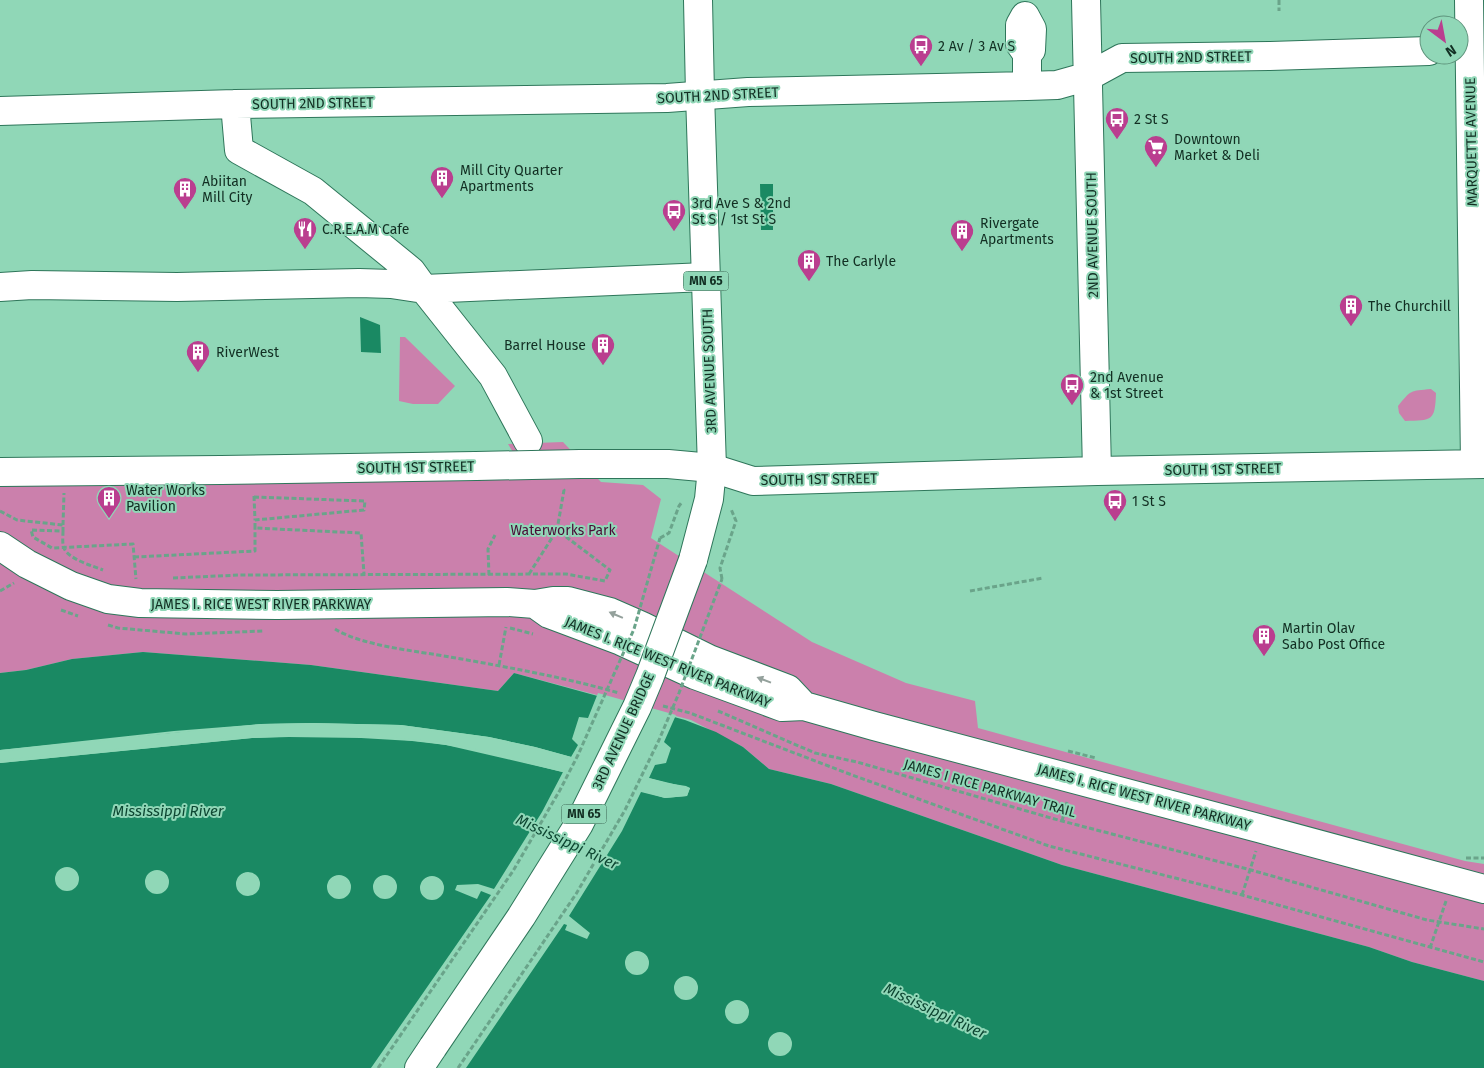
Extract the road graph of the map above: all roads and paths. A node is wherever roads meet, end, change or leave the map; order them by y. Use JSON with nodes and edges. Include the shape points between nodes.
{"nodes":[{"id":1,"x":698,"y":0,"type":"edge"},
{"id":2,"x":1086,"y":0,"type":"edge"},
{"id":3,"x":1279,"y":0,"type":"edge"},
{"id":4,"x":1469,"y":0,"type":"edge"},
{"id":5,"x":1279,"y":11,"type":"dead end"},
{"id":6,"x":1468,"y":15,"type":"edge"},
{"id":7,"x":1419,"y":51,"type":"edge"},
{"id":8,"x":1026,"y":54,"type":"dead end"},
{"id":9,"x":1469,"y":61,"type":"edge"},
{"id":10,"x":1089,"y":76,"type":"junction"},
{"id":11,"x":1477,"y":79,"type":"edge"},
{"id":12,"x":1027,"y":86,"type":"junction"},
{"id":13,"x":700,"y":94,"type":"junction"},
{"id":14,"x":235,"y":104,"type":"junction"},
{"id":15,"x":0,"y":111,"type":"edge"},
{"id":16,"x":706,"y":277,"type":"junction"},
{"id":17,"x":0,"y":288,"type":"edge"},
{"id":18,"x":424,"y":290,"type":"junction"},
{"id":19,"x":528,"y":441,"type":"dead end"},
{"id":20,"x":1480,"y":464,"type":"edge"},
{"id":21,"x":712,"y":468,"type":"junction"},
{"id":22,"x":1097,"y":471,"type":"junction"},
{"id":23,"x":2,"y":472,"type":"edge"},
{"id":24,"x":559,"y":483,"type":"dead end"},
{"id":25,"x":64,"y":490,"type":"dead end"},
{"id":26,"x":679,"y":506,"type":"dead end"},
{"id":27,"x":0,"y":511,"type":"edge"},
{"id":28,"x":255,"y":520,"type":"junction"},
{"id":29,"x":736,"y":521,"type":"dead end"},
{"id":30,"x":63,"y":525,"type":"junction"},
{"id":31,"x":255,"y":528,"type":"junction"},
{"id":32,"x":557,"y":530,"type":"junction"},
{"id":33,"x":63,"y":531,"type":"junction"},
{"id":34,"x":495,"y":535,"type":"dead end"},
{"id":35,"x":0,"y":546,"type":"edge"},
{"id":36,"x":64,"y":548,"type":"junction"},
{"id":37,"x":134,"y":557,"type":"junction"},
{"id":38,"x":693,"y":560,"type":"joint"},
{"id":39,"x":106,"y":571,"type":"dead end"},
{"id":40,"x":364,"y":574,"type":"junction"},
{"id":41,"x":489,"y":574,"type":"junction"},
{"id":42,"x":529,"y":574,"type":"junction"},
{"id":43,"x":131,"y":578,"type":"dead end"},
{"id":44,"x":172,"y":578,"type":"dead end"},
{"id":45,"x":1043,"y":578,"type":"dead end"},
{"id":46,"x":136,"y":579,"type":"junction"},
{"id":47,"x":142,"y":579,"type":"dead end"},
{"id":48,"x":722,"y":579,"type":"dead end"},
{"id":49,"x":15,"y":583,"type":"dead end"},
{"id":50,"x":970,"y":590,"type":"dead end"},
{"id":51,"x":0,"y":591,"type":"edge"},
{"id":52,"x":335,"y":629,"type":"dead end"},
{"id":53,"x":540,"y":636,"type":"dead end"},
{"id":54,"x":611,"y":661,"type":"dead end"},
{"id":55,"x":499,"y":665,"type":"junction"},
{"id":56,"x":620,"y":665,"type":"dead end"},
{"id":57,"x":671,"y":689,"type":"dead end"},
{"id":58,"x":624,"y":695,"type":"dead end"},
{"id":59,"x":688,"y":697,"type":"dead end"},
{"id":60,"x":662,"y":705,"type":"dead end"},
{"id":61,"x":714,"y":709,"type":"dead end"},
{"id":62,"x":1257,"y":845,"type":"dead end"},
{"id":63,"x":1251,"y":870,"type":"junction"},
{"id":64,"x":1484,"y":889,"type":"edge"},
{"id":65,"x":1242,"y":895,"type":"junction"},
{"id":66,"x":1447,"y":899,"type":"dead end"},
{"id":67,"x":1440,"y":922,"type":"junction"},
{"id":68,"x":1484,"y":928,"type":"edge"},
{"id":69,"x":1430,"y":948,"type":"junction"},
{"id":70,"x":1484,"y":962,"type":"edge"},
{"id":71,"x":378,"y":1068,"type":"edge"},
{"id":72,"x":418,"y":1068,"type":"edge"}],
"edges":[{"from":1,"to":13,"type":"street","name":"3RD AVENUE SOUTH","number":"MN 65"},
{"from":2,"to":10,"type":"street","name":"2ND AVENUE SOUTH"},
{"from":3,"to":5,"type":"path"},
{"from":4,"to":6,"type":"street","name":"MARQUETTE AVENUE"},
{"from":7,"to":10,"type":"street","name":"SOUTH 2ND STREET","via":[[1122,58]]},
{"from":8,"to":12,"type":"street"},
{"from":9,"to":11,"type":"street","name":"MARQUETTE AVENUE"},
{"from":10,"to":12,"type":"street","name":"SOUTH 2ND STREET","via":[[1057,85]]},
{"from":10,"to":22,"type":"street","name":"2ND AVENUE SOUTH"},
{"from":11,"to":20,"type":"street","name":"MARQUETTE AVENUE"},
{"from":12,"to":13,"type":"street","name":"SOUTH 2ND STREET"},
{"from":13,"to":14,"type":"street","name":"SOUTH 2ND STREET","via":[[659,98]]},
{"from":13,"to":16,"type":"street","name":"3RD AVENUE SOUTH","number":"MN 65"},
{"from":14,"to":15,"type":"street","name":"SOUTH 2ND STREET"},
{"from":14,"to":18,"type":"street","via":[[239,150],[313,191],[411,271]]},
{"from":16,"to":18,"type":"street"},
{"from":16,"to":21,"type":"street","name":"3RD AVENUE SOUTH","number":"MN 65"},
{"from":17,"to":18,"type":"street","via":[[32,285],[177,287],[359,283]]},
{"from":18,"to":19,"type":"street","via":[[493,376]]},
{"from":20,"to":22,"type":"street","name":"SOUTH 1ST STREET"},
{"from":21,"to":22,"type":"street","name":"SOUTH 1ST STREET","via":[[754,481]]},
{"from":21,"to":23,"type":"street","name":"SOUTH 1ST STREET","bridge":true,"via":[[668,464],[580,464]]},
{"from":21,"to":38,"type":"street","name":"3RD AVENUE SOUTH","number":"MN 65","via":[[709,499]]},
{"from":24,"to":32,"type":"path","via":[[564,490]]},
{"from":25,"to":30,"type":"path"},
{"from":26,"to":71,"type":"path","bridge":true,"via":[[669,532],[660,538],[634,629],[556,798],[513,871]]},
{"from":27,"to":30,"type":"path","via":[[17,520]]},
{"from":28,"to":28,"type":"path","via":[[254,497],[365,501],[364,510]]},
{"from":28,"to":31,"type":"path"},
{"from":29,"to":48,"type":"path","via":[[720,568]]},
{"from":30,"to":33,"type":"path"},
{"from":31,"to":37,"type":"path","via":[[255,551]]},
{"from":31,"to":40,"type":"path","via":[[361,533]]},
{"from":32,"to":42,"type":"path"},
{"from":32,"to":42,"type":"path","via":[[610,570],[606,581],[566,574]]},
{"from":33,"to":36,"type":"path"},
{"from":33,"to":36,"type":"path","via":[[31,530],[33,537],[52,548]]},
{"from":34,"to":41,"type":"path","via":[[488,549]]},
{"from":35,"to":64,"type":"street","name":"JAMES I. RICE WEST RIVER PARKWAY","via":[[27,564],[72,586],[108,599],[140,603],[535,604],[568,601],[610,612],[709,659],[788,689],[804,706]]},
{"from":36,"to":37,"type":"path","via":[[133,544]]},
{"from":36,"to":39,"type":"path","via":[[84,563]]},
{"from":37,"to":46,"type":"path"},
{"from":38,"to":72,"type":"street","name":"3RD AVENUE BRIDGE","number":"MN 65","bridge":true,"via":[[637,707],[579,824],[521,917]]},
{"from":40,"to":41,"type":"path"},
{"from":40,"to":44,"type":"path"},
{"from":41,"to":42,"type":"path"},
{"from":43,"to":46,"type":"path"},
{"from":45,"to":50,"type":"path"},
{"from":46,"to":47,"type":"path"},
{"from":49,"to":51,"type":"path"},
{"from":52,"to":55,"type":"path","via":[[344,635],[378,644]]},
{"from":53,"to":55,"type":"path","via":[[506,627]]},
{"from":54,"to":56,"type":"path"},
{"from":55,"to":58,"type":"path"},
{"from":57,"to":59,"type":"path"},
{"from":60,"to":65,"type":"path","via":[[1049,846]]},
{"from":61,"to":63,"type":"path","name":"JAMES I RICE PARKWAY TRAIL","via":[[815,753]]},
{"from":62,"to":63,"type":"path"},
{"from":63,"to":65,"type":"path"},
{"from":63,"to":67,"type":"path","name":"JAMES I RICE PARKWAY TRAIL"},
{"from":65,"to":69,"type":"path"},
{"from":66,"to":67,"type":"path"},
{"from":67,"to":68,"type":"path","name":"JAMES I RICE PARKWAY TRAIL"},
{"from":67,"to":69,"type":"path"},
{"from":69,"to":70,"type":"path"}]}
